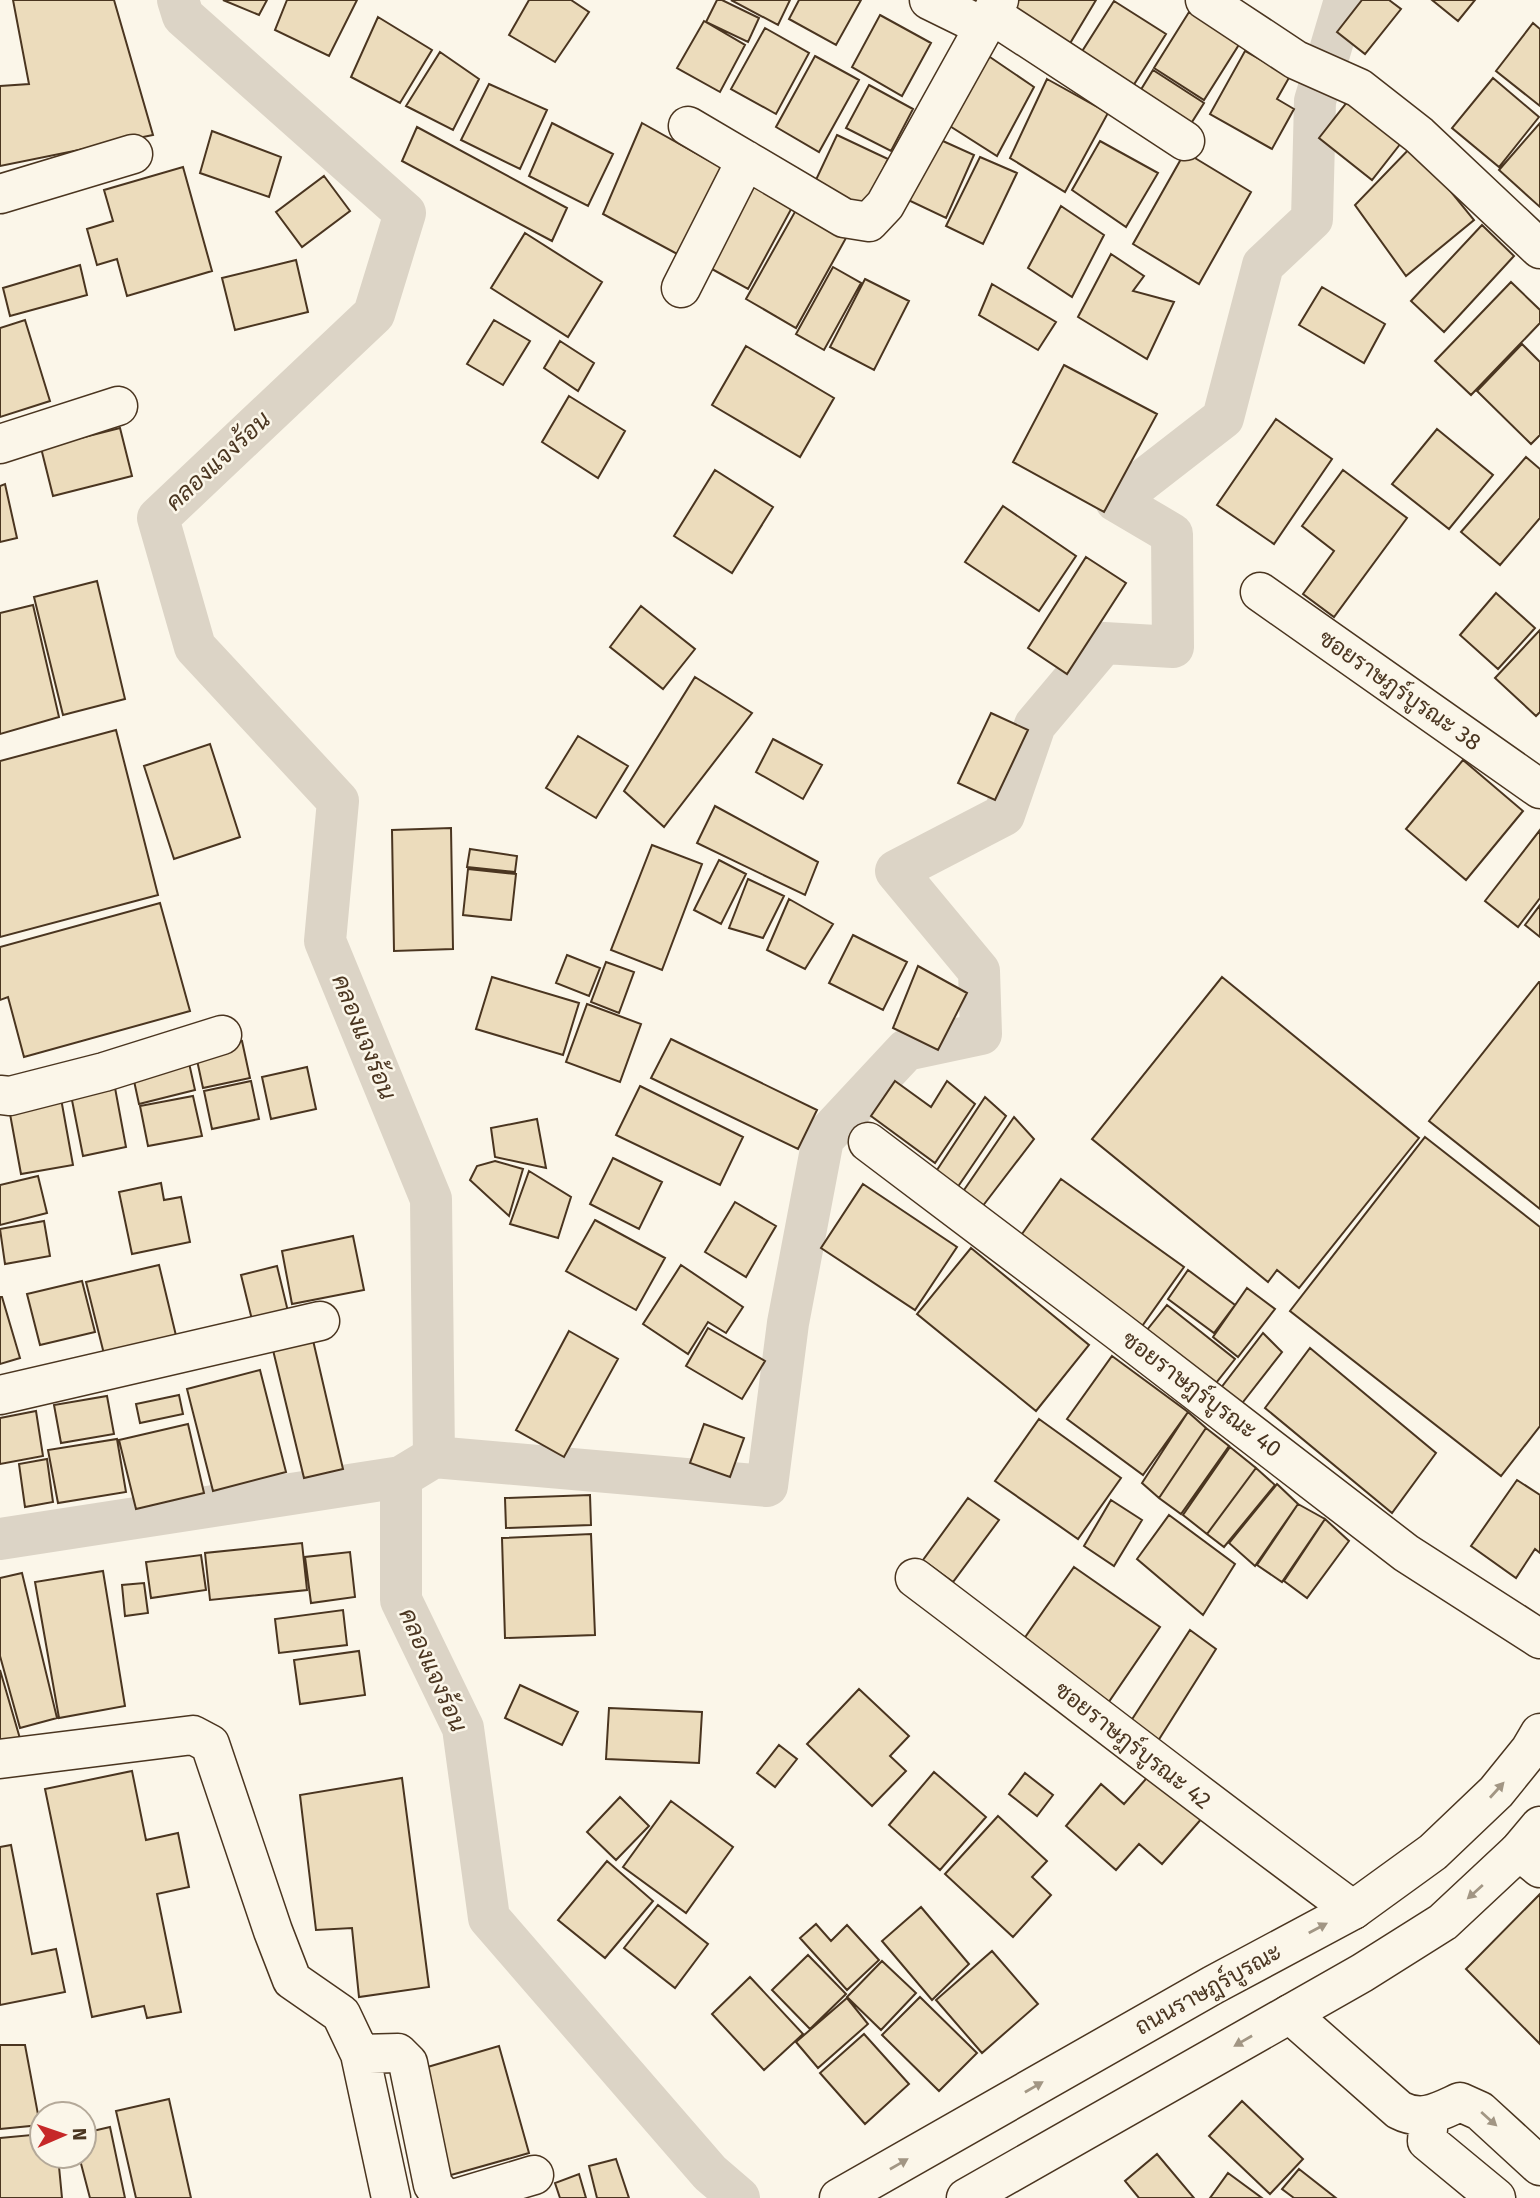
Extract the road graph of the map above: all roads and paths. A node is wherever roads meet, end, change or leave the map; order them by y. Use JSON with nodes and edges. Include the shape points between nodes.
{"nodes":[{"id":1,"x":929,"y":0,"type":"edge"},
{"id":2,"x":1205,"y":0,"type":"edge"},
{"id":3,"x":992,"y":14,"type":"edge"},
{"id":4,"x":688,"y":126,"type":"dead end"},
{"id":5,"x":1185,"y":141,"type":"dead end"},
{"id":6,"x":133,"y":154,"type":"dead end"},
{"id":7,"x":746,"y":160,"type":"junction"},
{"id":8,"x":0,"y":194,"type":"edge"},
{"id":9,"x":1540,"y":249,"type":"edge"},
{"id":10,"x":681,"y":288,"type":"dead end"},
{"id":11,"x":118,"y":406,"type":"dead end"},
{"id":12,"x":0,"y":444,"type":"edge"},
{"id":13,"x":1260,"y":592,"type":"dead end"},
{"id":14,"x":1540,"y":789,"type":"edge"},
{"id":15,"x":222,"y":1035,"type":"dead end"},
{"id":16,"x":0,"y":1095,"type":"edge"},
{"id":17,"x":868,"y":1142,"type":"dead end"},
{"id":18,"x":320,"y":1321,"type":"dead end"},
{"id":19,"x":0,"y":1395,"type":"edge"},
{"id":20,"x":915,"y":1578,"type":"dead end"},
{"id":21,"x":1540,"y":1639,"type":"edge"},
{"id":22,"x":1537,"y":1747,"type":"edge"},
{"id":23,"x":0,"y":1759,"type":"edge"},
{"id":24,"x":1533,"y":1848,"type":"edge"},
{"id":25,"x":1353,"y":1910,"type":"junction"},
{"id":26,"x":1290,"y":2014,"type":"junction"},
{"id":27,"x":360,"y":2054,"type":"junction"},
{"id":28,"x":1429,"y":2116,"type":"junction"},
{"id":29,"x":1540,"y":2166,"type":"edge"},
{"id":30,"x":534,"y":2175,"type":"dead end"},
{"id":31,"x":391,"y":2198,"type":"edge"},
{"id":32,"x":444,"y":2198,"type":"edge"},
{"id":33,"x":457,"y":2198,"type":"edge"},
{"id":34,"x":839,"y":2198,"type":"edge"},
{"id":35,"x":966,"y":2198,"type":"edge"},
{"id":36,"x":1496,"y":2198,"type":"edge"}],
"edges":[{"from":1,"to":3,"type":"street"},
{"from":2,"to":9,"type":"street","via":[[1296,60],[1360,88],[1419,135]]},
{"from":3,"to":5,"type":"street"},
{"from":3,"to":7,"type":"street","via":[[885,205],[869,222],[844,218]]},
{"from":4,"to":7,"type":"street"},
{"from":6,"to":8,"type":"street"},
{"from":7,"to":10,"type":"street"},
{"from":11,"to":12,"type":"street"},
{"from":13,"to":14,"type":"street","name":"ซอยราษฎร์บูรณะ 38"},
{"from":15,"to":16,"type":"street","via":[[104,1072]]},
{"from":17,"to":21,"type":"street","name":"ซอยราษฎร์บูรณะ 40","via":[[1406,1553]]},
{"from":18,"to":19,"type":"street"},
{"from":20,"to":25,"type":"street","name":"ซอยราษฎร์บูรณะ 42"},
{"from":25,"to":22,"type":"street","name":"ถนนราษฎร์บูรณะ","one_way":true,"via":[[1433,1852]]},
{"from":23,"to":27,"type":"street","via":[[193,1735],[210,1744],[292,1980],[341,2014]]},
{"from":24,"to":26,"type":"street","one_way":true,"via":[[1443,1922]]},
{"from":34,"to":25,"type":"street","name":"ถนนราษฎร์บูรณะ","one_way":true},
{"from":26,"to":28,"type":"street","via":[[1399,2110]]},
{"from":26,"to":35,"type":"street","one_way":true},
{"from":27,"to":31,"type":"street"},
{"from":27,"to":32,"type":"street","via":[[398,2053],[408,2063],[433,2185]]},
{"from":28,"to":29,"type":"street","one_way":true,"via":[[1460,2102],[1480,2111]]},
{"from":28,"to":36,"type":"street","via":[[1427,2141]]},
{"from":30,"to":33,"type":"street"}]}
